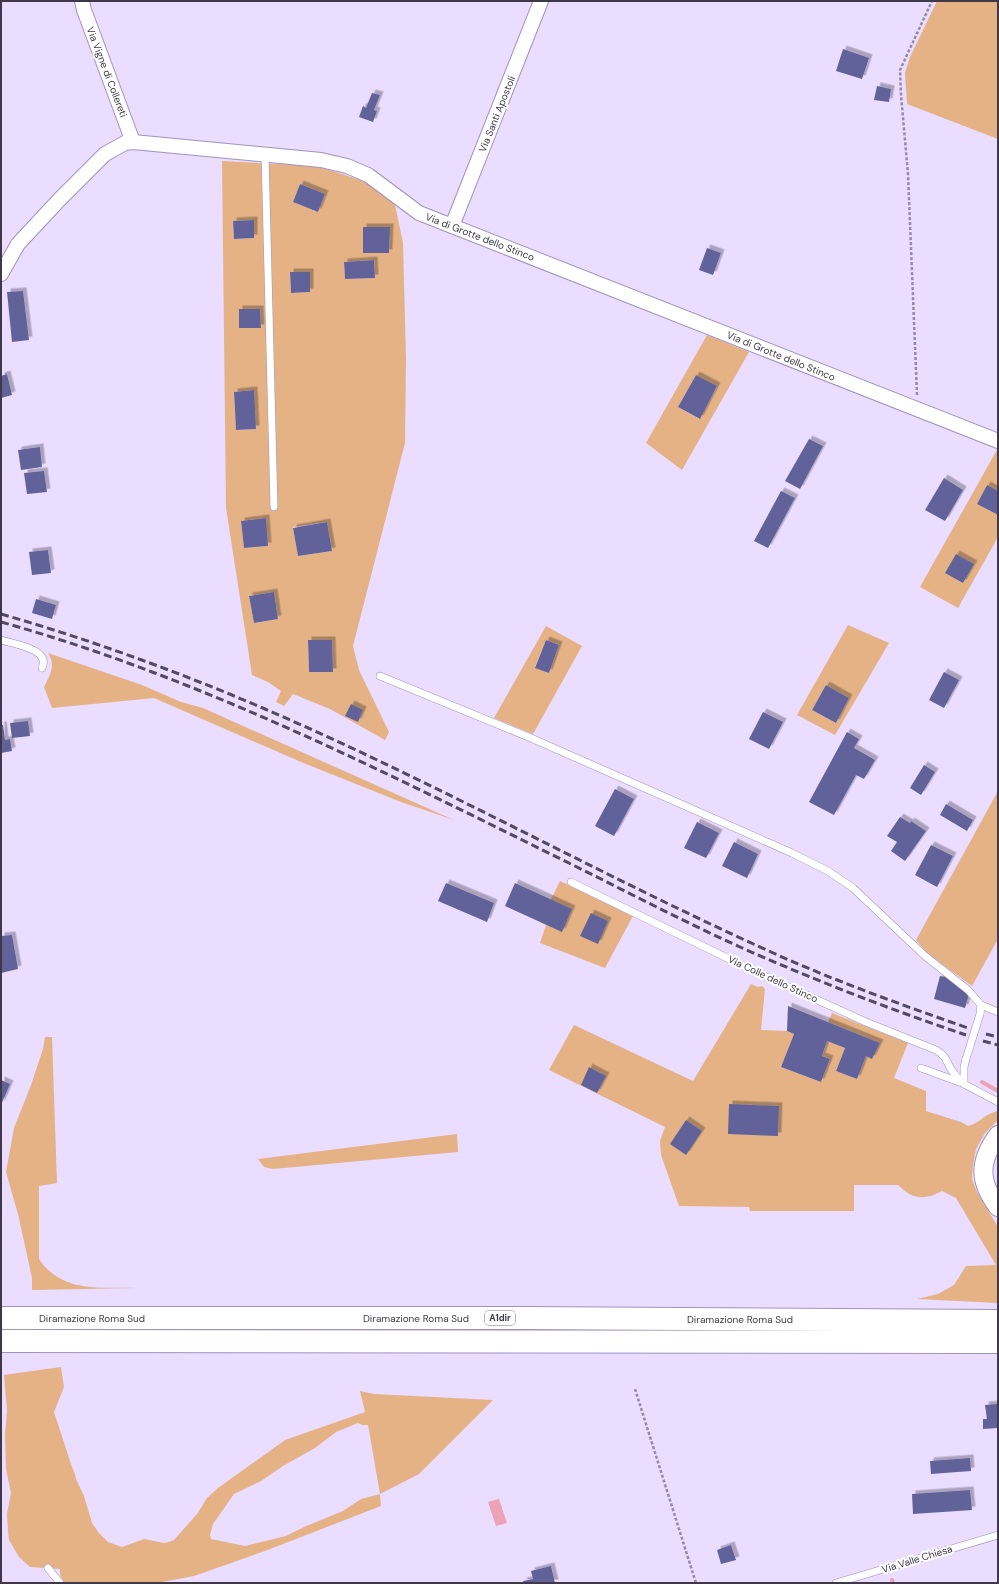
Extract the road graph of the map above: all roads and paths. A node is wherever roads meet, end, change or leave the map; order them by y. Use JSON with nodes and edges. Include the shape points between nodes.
{"nodes":[{"id":1,"x":82,"y":1,"type":"edge"},
{"id":2,"x":541,"y":1,"type":"edge"},
{"id":3,"x":932,"y":1,"type":"edge"},
{"id":4,"x":133,"y":142,"type":"junction"},
{"id":5,"x":265,"y":155,"type":"junction"},
{"id":6,"x":452,"y":226,"type":"junction"},
{"id":7,"x":1,"y":274,"type":"edge"},
{"id":8,"x":913,"y":408,"type":"junction"},
{"id":9,"x":998,"y":441,"type":"edge"},
{"id":10,"x":274,"y":507,"type":"dead end"},
{"id":11,"x":1,"y":640,"type":"edge"},
{"id":12,"x":42,"y":668,"type":"dead end"},
{"id":13,"x":380,"y":676,"type":"dead end"},
{"id":14,"x":571,"y":882,"type":"dead end"},
{"id":15,"x":981,"y":1005,"type":"junction"},
{"id":16,"x":998,"y":1012,"type":"edge"},
{"id":17,"x":921,"y":1068,"type":"dead end"},
{"id":18,"x":964,"y":1084,"type":"junction"},
{"id":19,"x":998,"y":1102,"type":"edge"},
{"id":20,"x":998,"y":1135,"type":"edge"},
{"id":21,"x":998,"y":1207,"type":"edge"},
{"id":22,"x":1,"y":1318,"type":"edge"},
{"id":23,"x":998,"y":1321,"type":"edge"},
{"id":24,"x":1,"y":1341,"type":"edge"},
{"id":25,"x":998,"y":1342,"type":"edge"},
{"id":26,"x":635,"y":1389,"type":"dead end"},
{"id":27,"x":998,"y":1535,"type":"edge"},
{"id":28,"x":48,"y":1568,"type":"dead end"},
{"id":29,"x":60,"y":1583,"type":"edge"},
{"id":30,"x":696,"y":1583,"type":"edge"},
{"id":31,"x":836,"y":1583,"type":"edge"}],
"edges":[{"from":1,"to":4,"type":"street","name":"Via Vigne di Collereti"},
{"from":2,"to":6,"type":"street","name":"Via Santi Apostoli"},
{"from":3,"to":8,"type":"path","via":[[900,70],[908,174],[917,396]]},
{"from":4,"to":5,"type":"street","name":"Via di Grotte dello Stinco"},
{"from":4,"to":7,"type":"street","name":"Via di Grotte dello Stinco","via":[[125,143],[105,154],[18,244]]},
{"from":5,"to":6,"type":"street","name":"Via di Grotte dello Stinco","via":[[321,160],[347,166],[368,175],[419,213]]},
{"from":5,"to":10,"type":"lane"},
{"from":6,"to":8,"type":"street","name":"Via di Grotte dello Stinco"},
{"from":8,"to":9,"type":"street","name":"Via di Grotte dello Stinco"},
{"from":11,"to":12,"type":"lane","via":[[38,652],[43,657]]},
{"from":13,"to":15,"type":"lane","via":[[530,738],[828,871],[859,894],[925,956],[968,990]]},
{"from":14,"to":18,"type":"lane","name":"Via Colle dello Stinco","via":[[758,973],[866,1022],[936,1050],[943,1054],[953,1072]]},
{"from":15,"to":16,"type":"lane"},
{"from":15,"to":18,"type":"lane","bridge":true,"via":[[964,1067]]},
{"from":17,"to":18,"type":"lane"},
{"from":18,"to":19,"type":"lane","name":"Via Colle dello Stinco"},
{"from":20,"to":21,"type":"street","via":[[987,1157],[983,1174],[986,1189]]},
{"from":22,"to":23,"type":"highway","name":"Diramazione Roma Sud","number":"A1dir"},
{"from":24,"to":25,"type":"highway"},
{"from":26,"to":30,"type":"path"},
{"from":27,"to":31,"type":"lane","name":"Via Valle Chiesa"},
{"from":28,"to":29,"type":"lane"}]}
